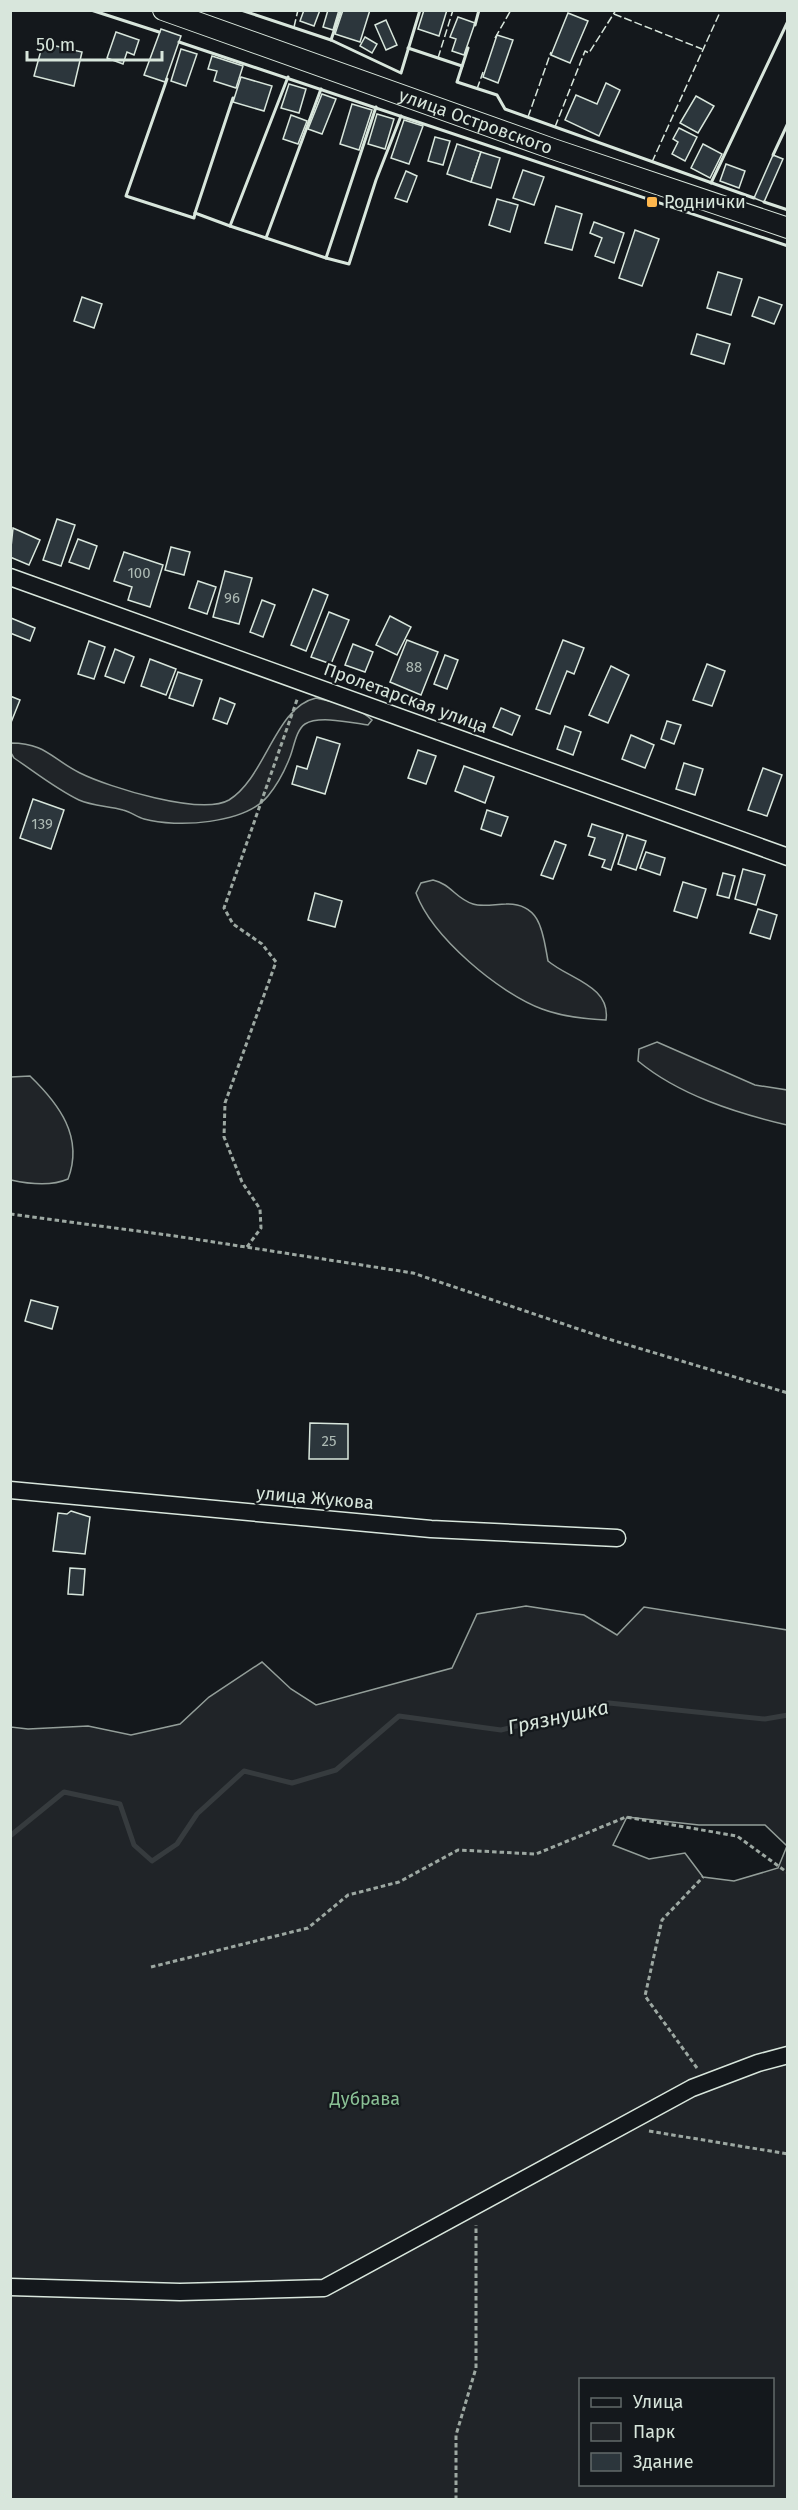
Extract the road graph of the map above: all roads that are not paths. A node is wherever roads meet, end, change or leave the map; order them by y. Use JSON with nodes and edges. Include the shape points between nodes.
{"nodes":[{"id":1,"x":164,"y":10,"type":"edge"},
{"id":2,"x":788,"y":228,"type":"edge"},
{"id":3,"x":10,"y":577,"type":"edge"},
{"id":4,"x":788,"y":857,"type":"edge"},
{"id":5,"x":10,"y":1490,"type":"edge"},
{"id":6,"x":617,"y":1538,"type":"dead end"},
{"id":7,"x":788,"y":2055,"type":"edge"},
{"id":8,"x":10,"y":2287,"type":"edge"}],
"edges":[{"from":1,"to":2,"type":"street","name":"улица Островского"},
{"from":3,"to":4,"type":"street","name":"Пролетарская улица"},
{"from":5,"to":6,"type":"street","name":"улица Жукова","via":[[431,1529]]},
{"from":7,"to":8,"type":"street","via":[[707,2082],[324,2288],[180,2292]]}]}
